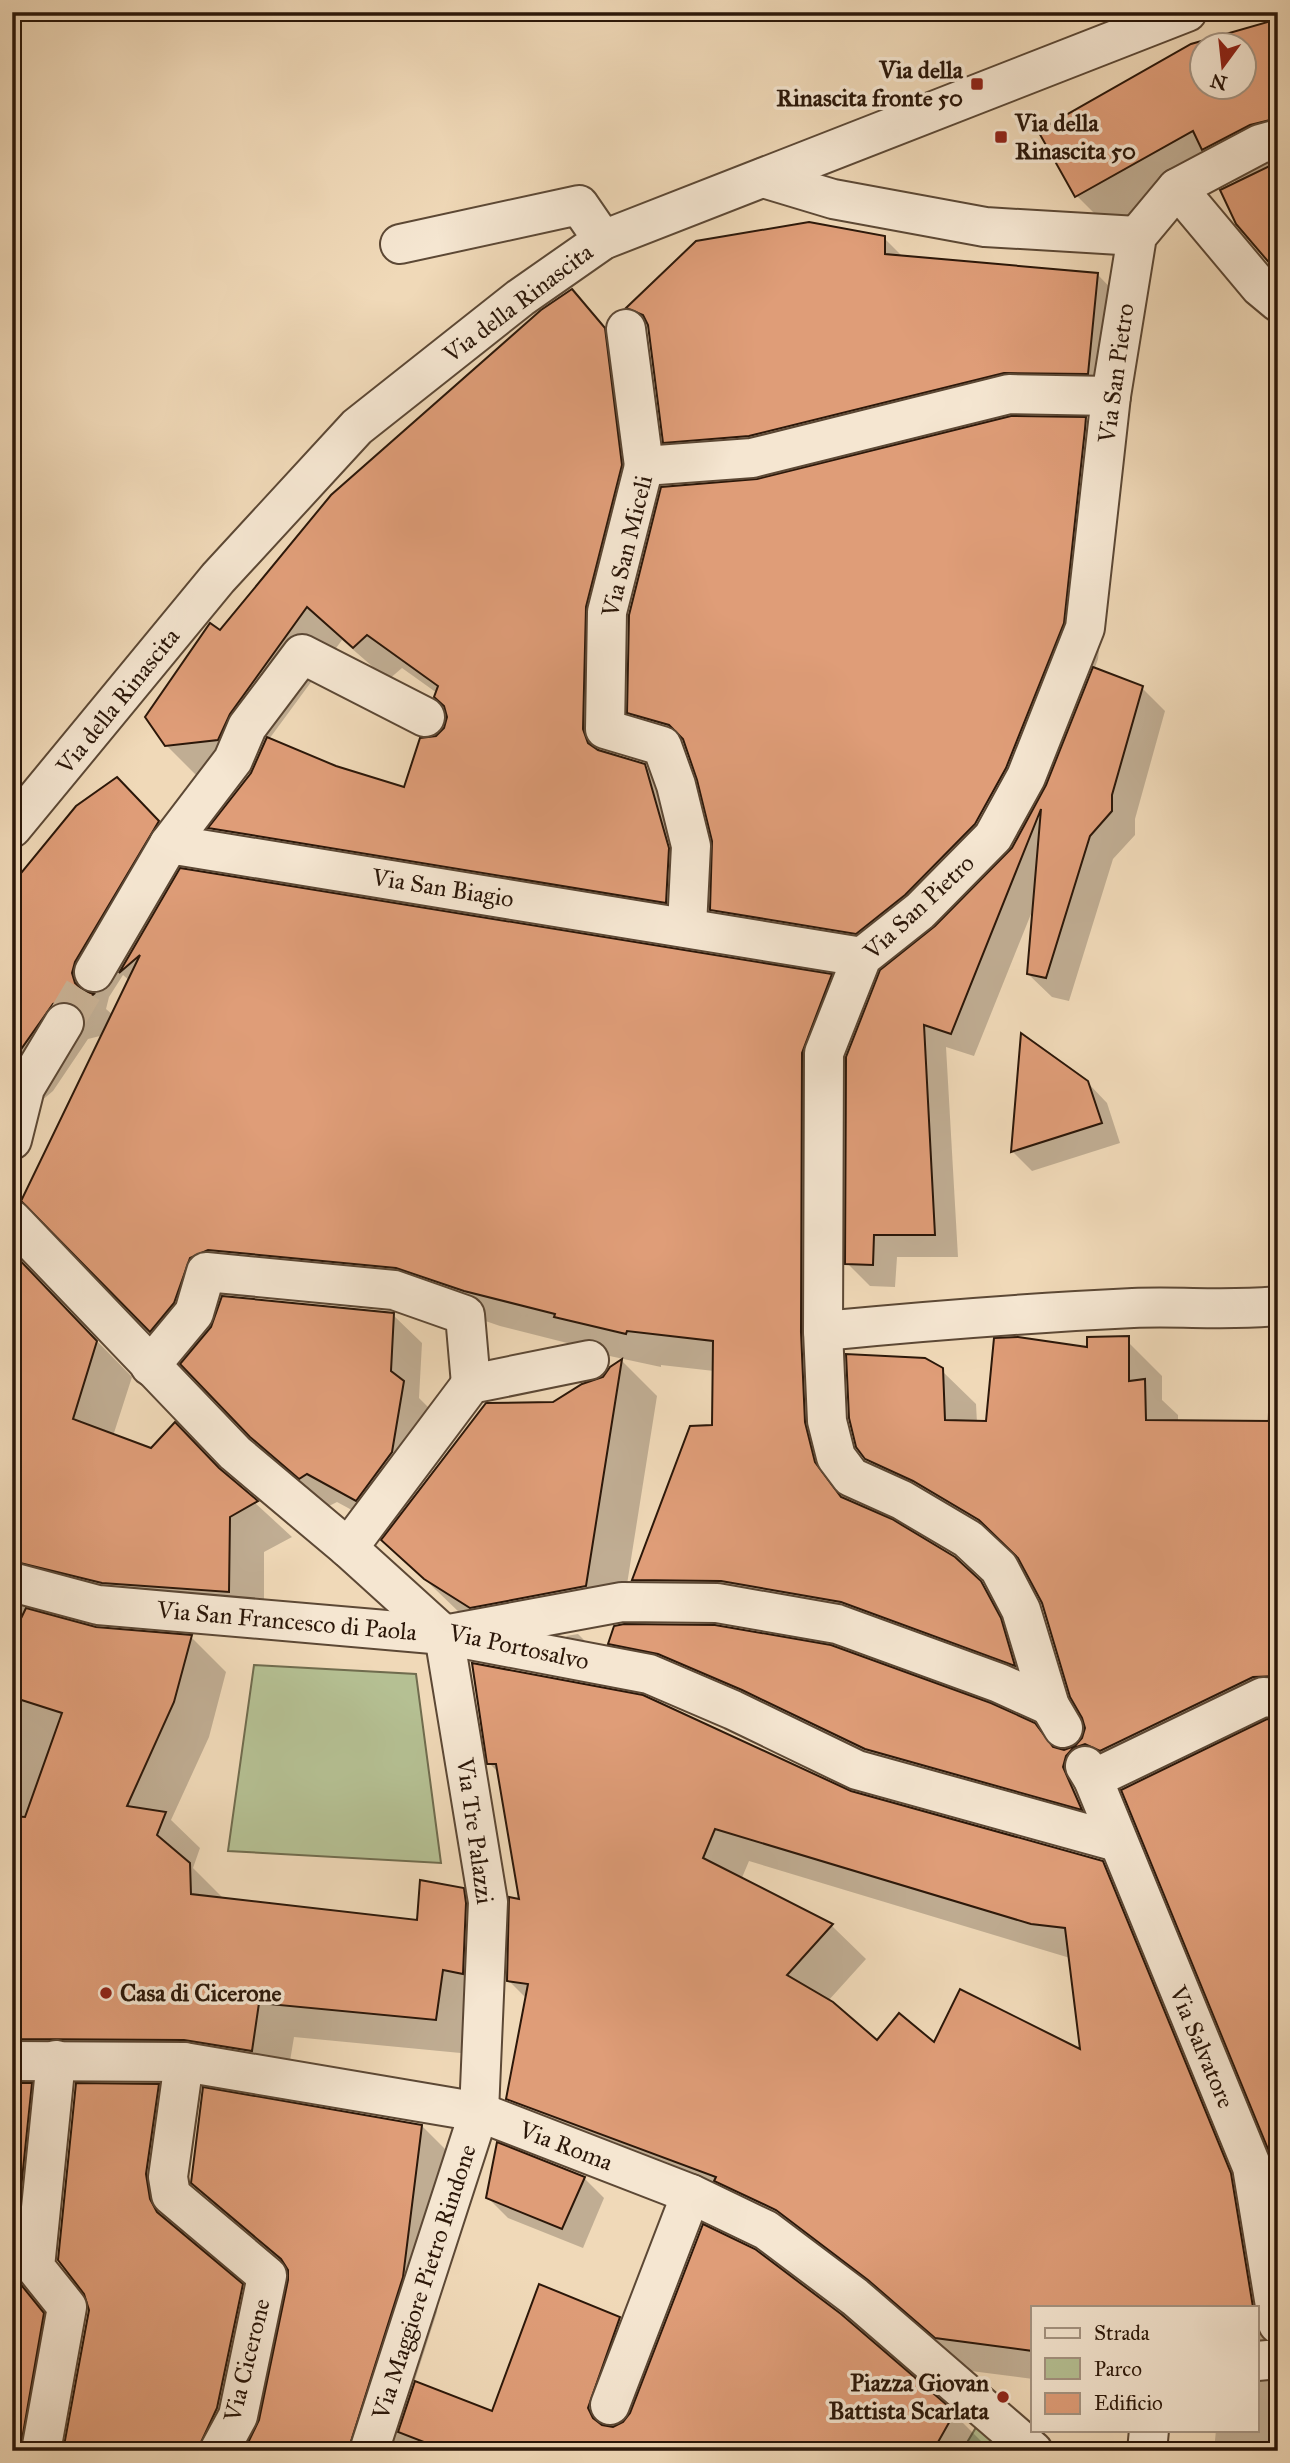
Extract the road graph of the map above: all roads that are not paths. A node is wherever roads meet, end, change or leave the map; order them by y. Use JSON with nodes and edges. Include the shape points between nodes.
{"nodes":[{"id":1,"x":1187,"y":12,"type":"edge"},
{"id":2,"x":1278,"y":139,"type":"edge"},
{"id":3,"x":763,"y":178,"type":"junction"},
{"id":4,"x":1177,"y":188,"type":"junction"},
{"id":5,"x":1137,"y":236,"type":"junction"},
{"id":6,"x":603,"y":240,"type":"junction"},
{"id":7,"x":400,"y":244,"type":"dead end"},
{"id":8,"x":1278,"y":302,"type":"edge"},
{"id":9,"x":626,"y":329,"type":"dead end"},
{"id":10,"x":1111,"y":396,"type":"junction"},
{"id":11,"x":644,"y":466,"type":"junction"},
{"id":12,"x":425,"y":717,"type":"dead end"},
{"id":13,"x":12,"y":828,"type":"edge"},
{"id":14,"x":169,"y":845,"type":"junction"},
{"id":15,"x":687,"y":926,"type":"junction"},
{"id":16,"x":862,"y":957,"type":"junction"},
{"id":17,"x":94,"y":972,"type":"tunnel mouth"},
{"id":18,"x":64,"y":1023,"type":"tunnel mouth"},
{"id":19,"x":12,"y":1140,"type":"edge"},
{"id":20,"x":12,"y":1220,"type":"edge"},
{"id":21,"x":1278,"y":1306,"type":"edge"},
{"id":22,"x":1234,"y":1310,"type":"junction"},
{"id":23,"x":1278,"y":1328,"type":"edge"},
{"id":24,"x":823,"y":1331,"type":"junction"},
{"id":25,"x":589,"y":1360,"type":"dead end"},
{"id":26,"x":150,"y":1366,"type":"junction"},
{"id":27,"x":471,"y":1384,"type":"junction"},
{"id":28,"x":348,"y":1548,"type":"junction"},
{"id":29,"x":12,"y":1581,"type":"edge"},
{"id":30,"x":444,"y":1634,"type":"junction"},
{"id":31,"x":1278,"y":1698,"type":"edge"},
{"id":32,"x":1056,"y":1717,"type":"joint"},
{"id":33,"x":1117,"y":1842,"type":"junction"},
{"id":34,"x":56,"y":2060,"type":"junction"},
{"id":35,"x":12,"y":2061,"type":"edge"},
{"id":36,"x":184,"y":2062,"type":"junction"},
{"id":37,"x":479,"y":2112,"type":"junction"},
{"id":38,"x":691,"y":2194,"type":"junction"},
{"id":39,"x":1278,"y":2324,"type":"edge"},
{"id":40,"x":1278,"y":2359,"type":"edge"},
{"id":41,"x":1258,"y":2361,"type":"edge"},
{"id":42,"x":610,"y":2405,"type":"dead end"},
{"id":43,"x":1149,"y":2432,"type":"edge"},
{"id":44,"x":41,"y":2451,"type":"edge"},
{"id":45,"x":219,"y":2451,"type":"edge"},
{"id":46,"x":369,"y":2451,"type":"edge"},
{"id":47,"x":1033,"y":2451,"type":"edge"},
{"id":48,"x":1147,"y":2451,"type":"edge"}],
"edges":[{"from":1,"to":3,"type":"street","name":"Via della Rinascita"},
{"from":2,"to":4,"type":"street"},
{"from":3,"to":5,"type":"street","via":[[833,200],[985,227]]},
{"from":3,"to":6,"type":"street","name":"Via della Rinascita"},
{"from":4,"to":5,"type":"street"},
{"from":4,"to":8,"type":"street","via":[[1260,287]]},
{"from":5,"to":10,"type":"street","name":"Via San Pietro"},
{"from":6,"to":7,"type":"street","via":[[579,205]]},
{"from":6,"to":13,"type":"street","name":"Via della Rinascita","via":[[520,298],[357,427],[218,578]]},
{"from":9,"to":11,"type":"street"},
{"from":10,"to":11,"type":"street","name":"Via San Miceli","via":[[1009,394],[752,458]]},
{"from":10,"to":16,"type":"street","name":"Via San Pietro","via":[[1085,628],[1026,777],[993,837],[920,911]]},
{"from":11,"to":15,"type":"street","name":"Via San Miceli","via":[[607,612],[605,729],[662,746],[691,846]]},
{"from":12,"to":14,"type":"street","via":[[302,654],[247,727],[233,760]]},
{"from":14,"to":15,"type":"street","name":"Via San Biagio"},
{"from":14,"to":17,"type":"street"},
{"from":15,"to":16,"type":"street","name":"Via San Biagio"},
{"from":16,"to":24,"type":"street","name":"Via San Pietro","via":[[824,1053]]},
{"from":18,"to":19,"type":"street","via":[[26,1088]]},
{"from":20,"to":26,"type":"street","name":"Via Portosalvo"},
{"from":21,"to":22,"type":"street"},
{"from":22,"to":23,"type":"street"},
{"from":22,"to":24,"type":"street","via":[[987,1314]]},
{"from":24,"to":32,"type":"street","name":"Via San Pietro","via":[[827,1421],[836,1457],[851,1477],[902,1500],[968,1539],[999,1568],[1021,1609]]},
{"from":25,"to":27,"type":"street"},
{"from":26,"to":27,"type":"street","via":[[194,1313],[206,1272],[394,1290],[465,1315]]},
{"from":26,"to":28,"type":"street","name":"Via Portosalvo","via":[[236,1453]]},
{"from":27,"to":28,"type":"street"},
{"from":28,"to":30,"type":"street","name":"Via Portosalvo"},
{"from":29,"to":30,"type":"street","name":"Via San Francesco di Paola","via":[[98,1605]]},
{"from":30,"to":32,"type":"street","name":"Via San Francesco di Paola","via":[[622,1602],[717,1603],[837,1624]]},
{"from":30,"to":33,"type":"street","name":"Via Portosalvo","via":[[649,1674],[857,1770]]},
{"from":30,"to":37,"type":"street","name":"Via Tre Palazzi","via":[[488,1902]]},
{"from":31,"to":33,"type":"street","name":"Via Salvatore","via":[[1263,1697],[1089,1773]]},
{"from":33,"to":39,"type":"street","name":"Via Salvatore","via":[[1252,2167]]},
{"from":34,"to":35,"type":"street","name":"Via Roma"},
{"from":34,"to":36,"type":"street","name":"Via Roma"},
{"from":34,"to":44,"type":"street","via":[[35,2267],[67,2307]]},
{"from":36,"to":37,"type":"street","name":"Via Roma"},
{"from":36,"to":45,"type":"street","name":"Via Cicerone","via":[[168,2177],[171,2195],[267,2276],[240,2409]]},
{"from":37,"to":38,"type":"street","name":"Via Roma"},
{"from":37,"to":46,"type":"street","name":"Via Maggiore Pietro Rindone"},
{"from":38,"to":42,"type":"street"},
{"from":38,"to":47,"type":"street","name":"Via Roma","via":[[766,2230],[844,2288]]},
{"from":40,"to":41,"type":"street"},
{"from":43,"to":48,"type":"street"}]}
